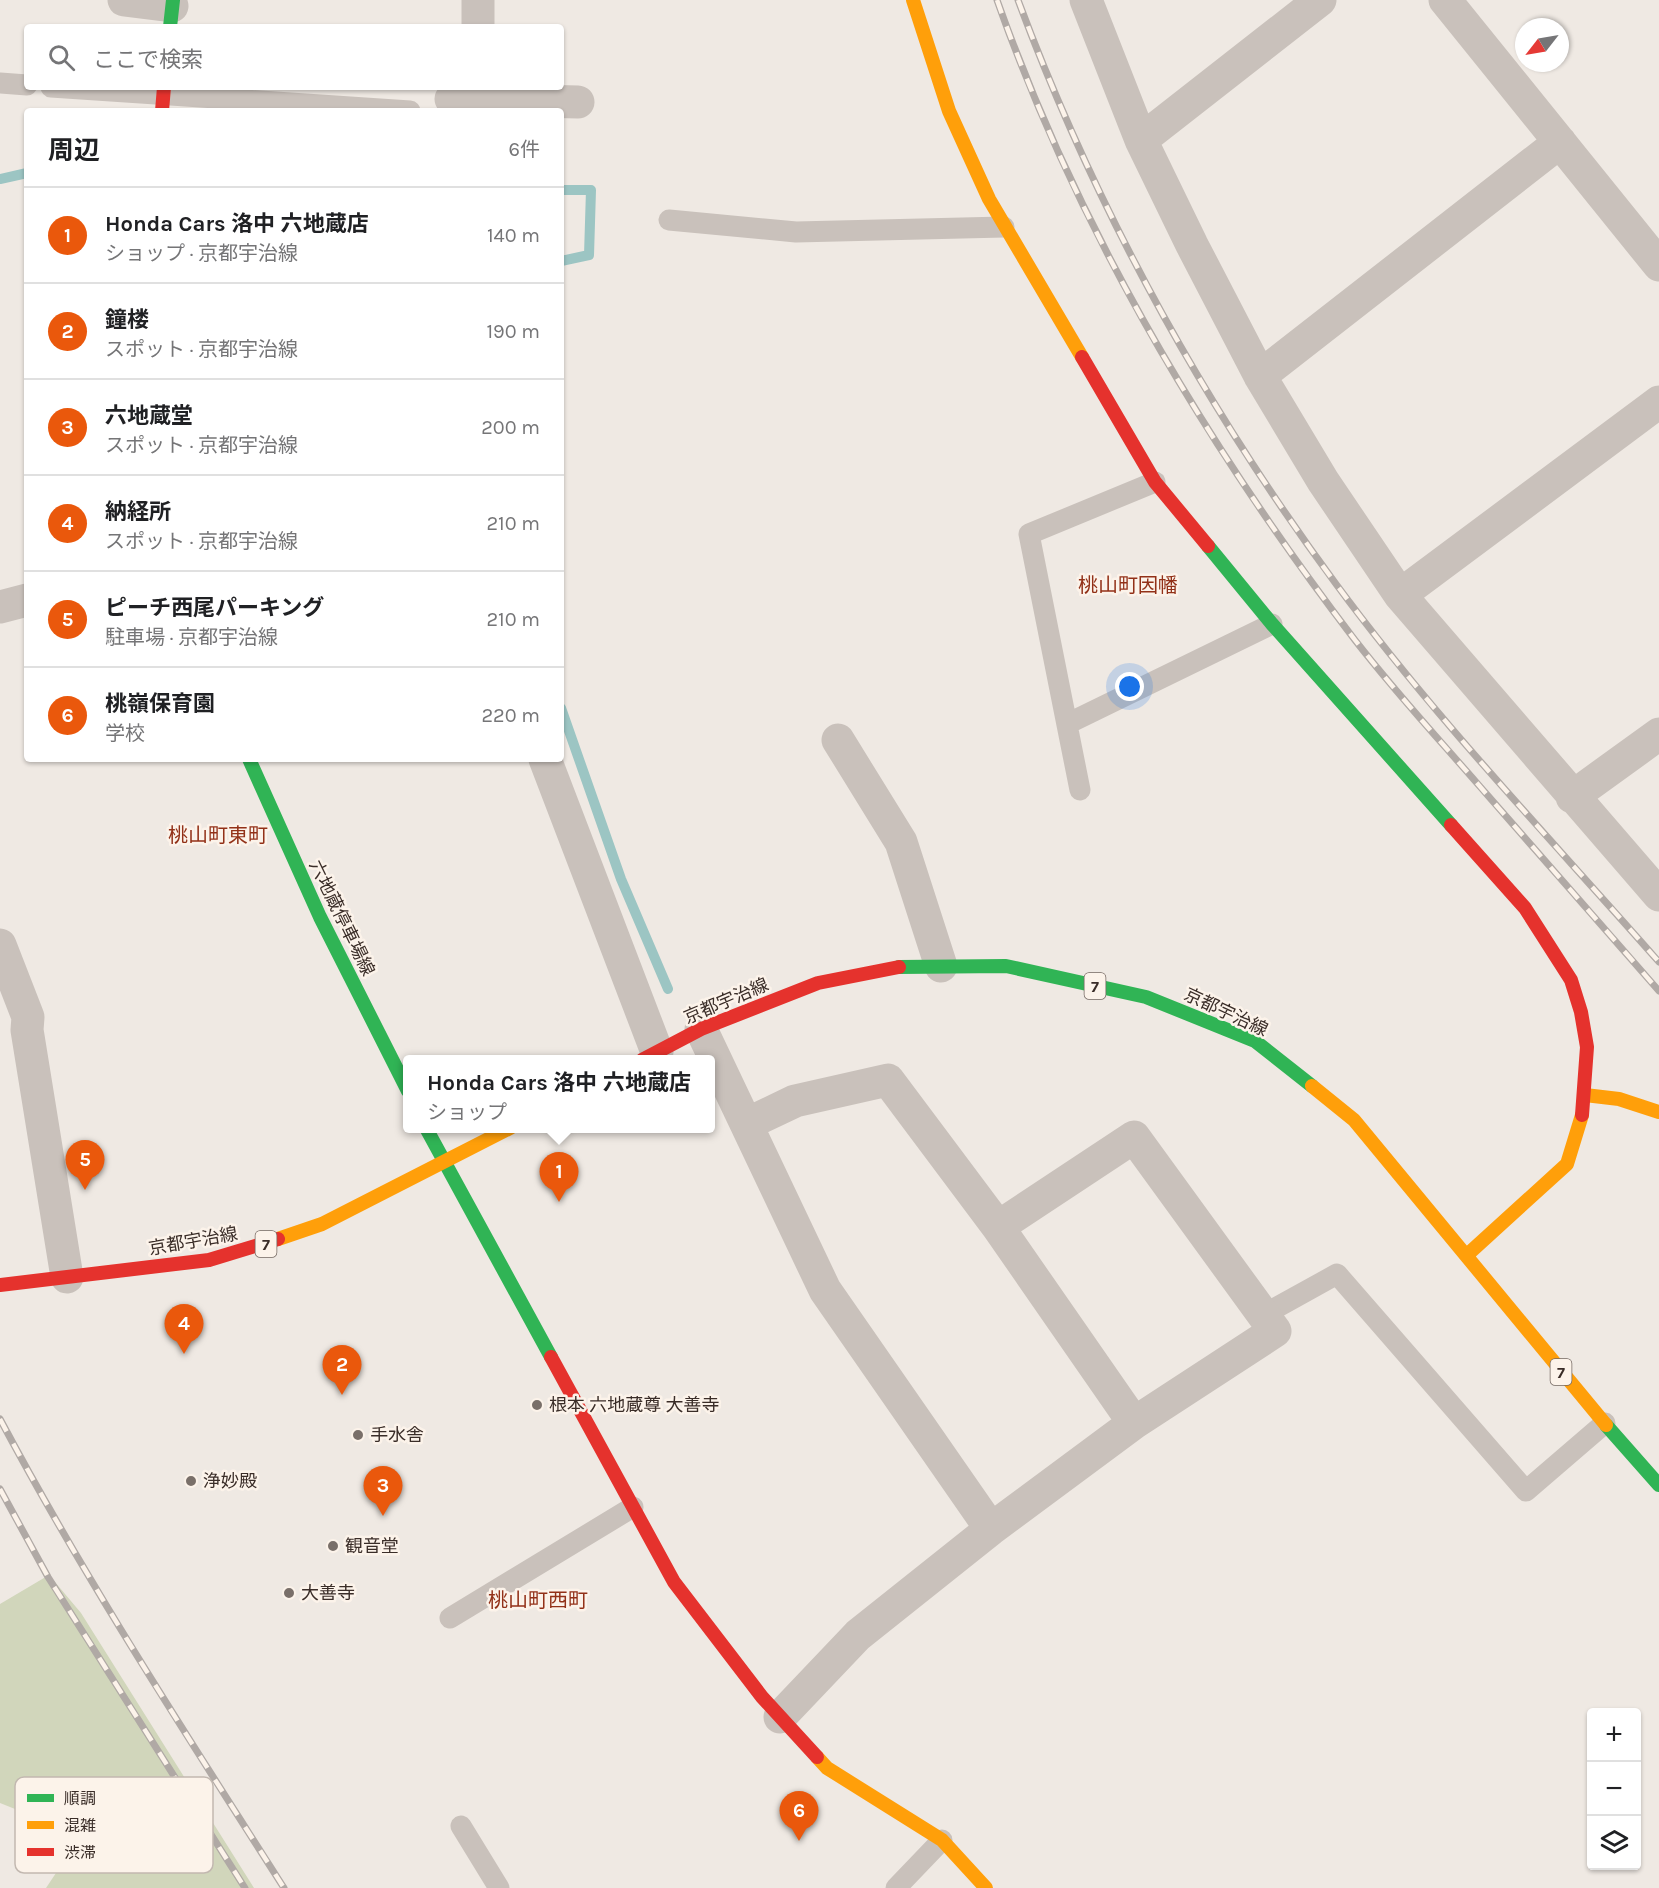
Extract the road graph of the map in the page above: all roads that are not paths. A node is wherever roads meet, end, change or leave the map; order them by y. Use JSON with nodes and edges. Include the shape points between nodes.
{"nodes":[{"id":1,"x":124,"y":0,"type":"edge"},
{"id":2,"x":478,"y":0,"type":"edge"},
{"id":3,"x":913,"y":0,"type":"edge"},
{"id":4,"x":1086,"y":0,"type":"edge"},
{"id":5,"x":1320,"y":0,"type":"edge"},
{"id":6,"x":1445,"y":0,"type":"edge"},
{"id":7,"x":171,"y":11,"type":"edge"},
{"id":8,"x":478,"y":24,"type":"edge"},
{"id":9,"x":0,"y":83,"type":"edge"},
{"id":10,"x":24,"y":85,"type":"edge"},
{"id":11,"x":82,"y":90,"type":"edge"},
{"id":12,"x":163,"y":98,"type":"edge"},
{"id":13,"x":461,"y":99,"type":"edge"},
{"id":14,"x":578,"y":102,"type":"dead end"},
{"id":15,"x":353,"y":108,"type":"edge"},
{"id":16,"x":1141,"y":140,"type":"junction"},
{"id":17,"x":1560,"y":142,"type":"junction"},
{"id":18,"x":669,"y":220,"type":"dead end"},
{"id":19,"x":1004,"y":227,"type":"junction"},
{"id":20,"x":1659,"y":265,"type":"edge"},
{"id":21,"x":1260,"y":375,"type":"junction"},
{"id":22,"x":1659,"y":402,"type":"edge"},
{"id":23,"x":1155,"y":482,"type":"junction"},
{"id":24,"x":1400,"y":595,"type":"junction"},
{"id":25,"x":24,"y":601,"type":"edge"},
{"id":26,"x":0,"y":607,"type":"edge"},
{"id":27,"x":1272,"y":624,"type":"junction"},
{"id":28,"x":1067,"y":724,"type":"junction"},
{"id":29,"x":1659,"y":734,"type":"edge"},
{"id":30,"x":838,"y":740,"type":"dead end"},
{"id":31,"x":250,"y":762,"type":"edge"},
{"id":32,"x":546,"y":762,"type":"edge"},
{"id":33,"x":1080,"y":790,"type":"dead end"},
{"id":34,"x":1572,"y":797,"type":"junction"},
{"id":35,"x":1659,"y":895,"type":"edge"},
{"id":36,"x":0,"y":945,"type":"edge"},
{"id":37,"x":941,"y":966,"type":"junction"},
{"id":38,"x":701,"y":1029,"type":"junction"},
{"id":39,"x":650,"y":1055,"type":"edge"},
{"id":40,"x":652,"y":1055,"type":"edge"},
{"id":41,"x":714,"y":1055,"type":"edge"},
{"id":42,"x":715,"y":1058,"type":"edge"},
{"id":43,"x":403,"y":1082,"type":"edge"},
{"id":44,"x":1585,"y":1095,"type":"junction"},
{"id":45,"x":1659,"y":1112,"type":"edge"},
{"id":46,"x":747,"y":1124,"type":"junction"},
{"id":47,"x":428,"y":1133,"type":"edge"},
{"id":48,"x":500,"y":1133,"type":"edge"},
{"id":49,"x":443,"y":1163,"type":"junction"},
{"id":50,"x":998,"y":1227,"type":"junction"},
{"id":51,"x":1467,"y":1255,"type":"junction"},
{"id":52,"x":67,"y":1277,"type":"junction"},
{"id":53,"x":0,"y":1285,"type":"edge"},
{"id":54,"x":1263,"y":1315,"type":"junction"},
{"id":55,"x":1134,"y":1423,"type":"junction"},
{"id":56,"x":1605,"y":1423,"type":"junction"},
{"id":57,"x":1659,"y":1485,"type":"edge"},
{"id":58,"x":633,"y":1507,"type":"junction"},
{"id":59,"x":991,"y":1529,"type":"junction"},
{"id":60,"x":450,"y":1618,"type":"dead end"},
{"id":61,"x":780,"y":1717,"type":"junction"},
{"id":62,"x":461,"y":1826,"type":"dead end"},
{"id":63,"x":942,"y":1840,"type":"junction"},
{"id":64,"x":499,"y":1888,"type":"edge"},
{"id":65,"x":896,"y":1888,"type":"edge"},
{"id":66,"x":986,"y":1888,"type":"edge"}],
"edges":[{"from":1,"to":7,"type":"street"},
{"from":2,"to":8,"type":"street"},
{"from":3,"to":19,"type":"street","via":[[953,121]]},
{"from":4,"to":16,"type":"street"},
{"from":5,"to":16,"type":"street"},
{"from":6,"to":17,"type":"street"},
{"from":9,"to":10,"type":"lane"},
{"from":11,"to":12,"type":"lane"},
{"from":12,"to":15,"type":"lane"},
{"from":13,"to":14,"type":"street"},
{"from":16,"to":21,"type":"street"},
{"from":17,"to":20,"type":"street"},
{"from":17,"to":21,"type":"street"},
{"from":18,"to":19,"type":"lane","via":[[796,232]]},
{"from":19,"to":23,"type":"street"},
{"from":21,"to":24,"type":"street","via":[[1323,481]]},
{"from":22,"to":24,"type":"street"},
{"from":23,"to":27,"type":"street"},
{"from":23,"to":28,"type":"lane","via":[[1029,534]]},
{"from":24,"to":34,"type":"street"},
{"from":25,"to":26,"type":"street"},
{"from":27,"to":28,"type":"lane"},
{"from":27,"to":44,"type":"street","via":[[1525,908],[1550,945],[1571,980],[1581,1012],[1587,1047]]},
{"from":28,"to":33,"type":"lane"},
{"from":29,"to":34,"type":"street"},
{"from":30,"to":37,"type":"street","via":[[901,842]]},
{"from":31,"to":43,"type":"street","name":"六地蔵停車場線","via":[[320,917]]},
{"from":32,"to":39,"type":"street"},
{"from":34,"to":35,"type":"street"},
{"from":36,"to":52,"type":"street","via":[[28,1017]]},
{"from":37,"to":38,"type":"street","name":"京都宇治線","number":"7","via":[[907,965],[818,983]]},
{"from":37,"to":51,"type":"street","name":"京都宇治線","number":"7","via":[[1006,966],[1146,997],[1255,1041],[1354,1120]]},
{"from":38,"to":40,"type":"street","name":"京都宇治線","number":"7"},
{"from":38,"to":41,"type":"street"},
{"from":42,"to":46,"type":"street"},
{"from":44,"to":45,"type":"street","via":[[1619,1099]]},
{"from":44,"to":51,"type":"street","via":[[1567,1164]]},
{"from":46,"to":50,"type":"street","via":[[795,1101],[888,1080]]},
{"from":46,"to":59,"type":"street","via":[[825,1290]]},
{"from":47,"to":49,"type":"street"},
{"from":48,"to":49,"type":"street","name":"京都宇治線","number":"7"},
{"from":49,"to":52,"type":"street","name":"京都宇治線","number":"7","via":[[322,1224],[260,1246],[209,1260]]},
{"from":49,"to":58,"type":"street"},
{"from":50,"to":54,"type":"street","via":[[1134,1137]]},
{"from":50,"to":55,"type":"street"},
{"from":51,"to":56,"type":"street","name":"京都宇治線","number":"7"},
{"from":52,"to":53,"type":"street","name":"京都宇治線","number":"7"},
{"from":54,"to":55,"type":"street","via":[[1275,1331]]},
{"from":54,"to":56,"type":"lane","via":[[1337,1274],[1526,1491]]},
{"from":55,"to":59,"type":"street"},
{"from":56,"to":57,"type":"street","name":"京都宇治線","number":"7"},
{"from":58,"to":60,"type":"lane"},
{"from":58,"to":61,"type":"street","via":[[675,1582]]},
{"from":59,"to":61,"type":"street","via":[[858,1635]]},
{"from":61,"to":63,"type":"street","via":[[827,1768]]},
{"from":62,"to":64,"type":"lane"},
{"from":63,"to":65,"type":"lane"},
{"from":63,"to":66,"type":"street"}]}
